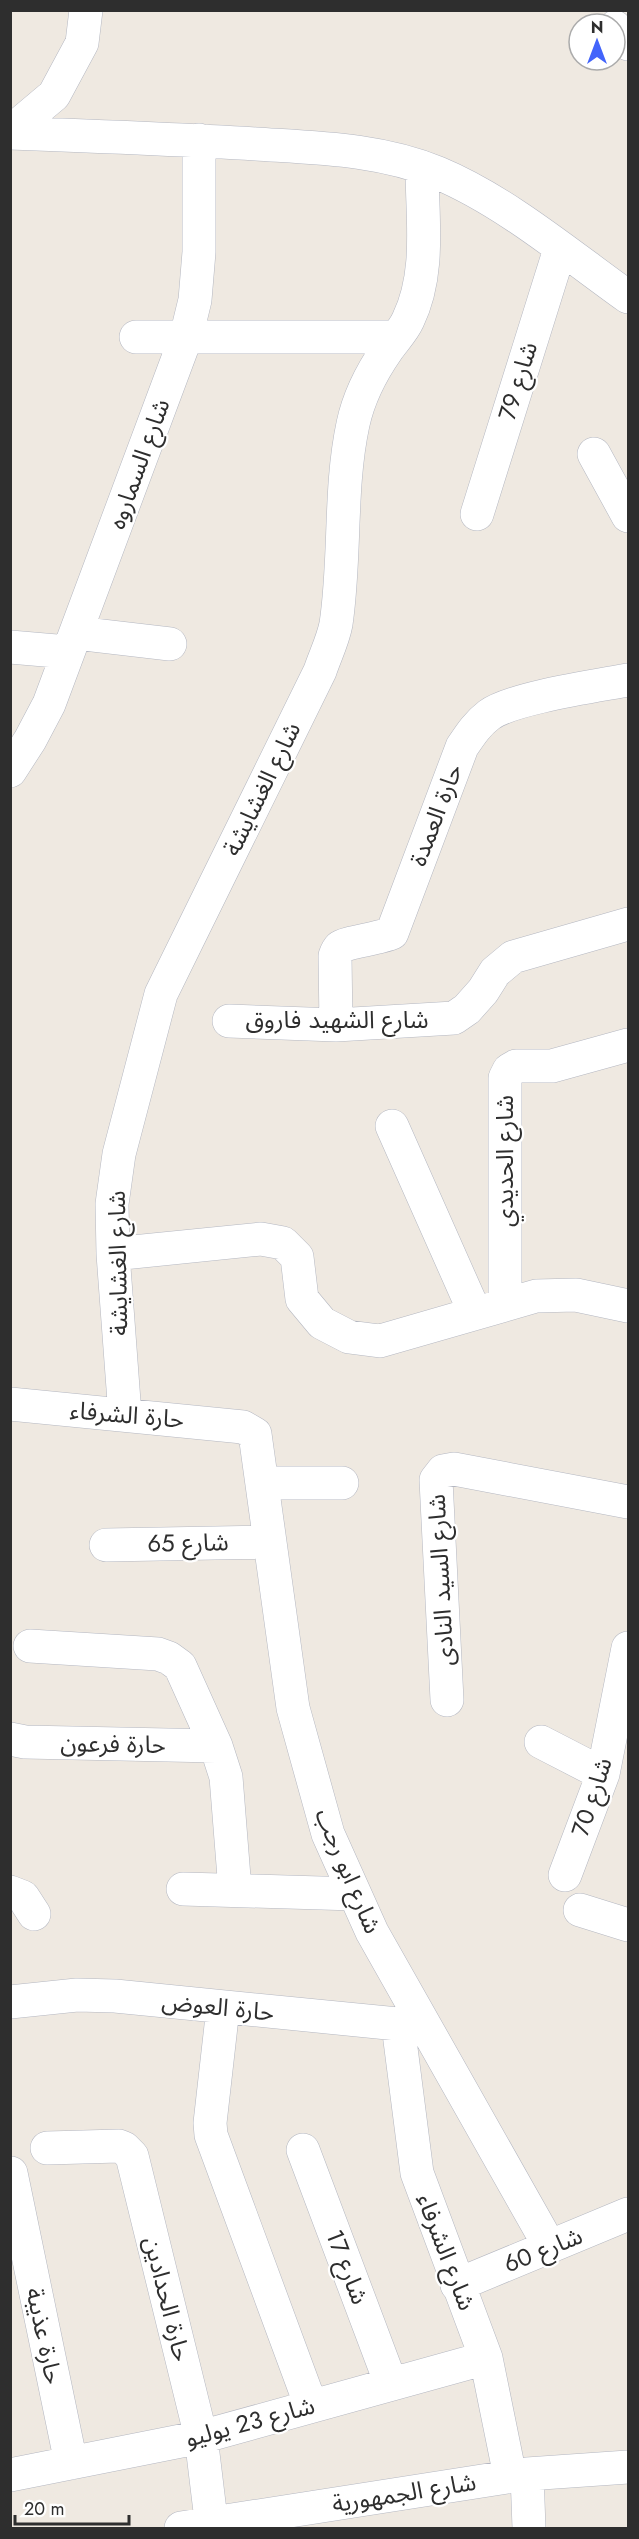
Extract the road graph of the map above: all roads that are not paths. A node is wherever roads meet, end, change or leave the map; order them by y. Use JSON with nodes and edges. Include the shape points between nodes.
{"nodes":[{"id":1,"x":86,"y":10,"type":"edge"},
{"id":2,"x":10,"y":132,"type":"edge"},
{"id":3,"x":199,"y":140,"type":"junction"},
{"id":4,"x":422,"y":168,"type":"junction"},
{"id":5,"x":560,"y":249,"type":"junction"},
{"id":6,"x":628,"y":297,"type":"edge"},
{"id":7,"x":136,"y":336,"type":"dead end"},
{"id":8,"x":186,"y":336,"type":"junction"},
{"id":9,"x":396,"y":337,"type":"junction"},
{"id":10,"x":594,"y":454,"type":"dead end"},
{"id":11,"x":477,"y":514,"type":"dead end"},
{"id":12,"x":628,"y":516,"type":"edge"},
{"id":13,"x":72,"y":643,"type":"junction"},
{"id":14,"x":170,"y":644,"type":"dead end"},
{"id":15,"x":10,"y":647,"type":"edge"},
{"id":16,"x":628,"y":680,"type":"edge"},
{"id":17,"x":10,"y":771,"type":"edge"},
{"id":18,"x":628,"y":924,"type":"edge"},
{"id":19,"x":229,"y":1021,"type":"dead end"},
{"id":20,"x":336,"y":1025,"type":"junction"},
{"id":21,"x":628,"y":1045,"type":"edge"},
{"id":22,"x":392,"y":1126,"type":"dead end"},
{"id":23,"x":113,"y":1254,"type":"junction"},
{"id":24,"x":628,"y":1306,"type":"edge"},
{"id":25,"x":490,"y":1309,"type":"junction"},
{"id":26,"x":10,"y":1404,"type":"edge"},
{"id":27,"x":125,"y":1415,"type":"junction"},
{"id":28,"x":243,"y":1426,"type":"joint"},
{"id":29,"x":342,"y":1483,"type":"dead end"},
{"id":30,"x":262,"y":1484,"type":"junction"},
{"id":31,"x":628,"y":1502,"type":"edge"},
{"id":32,"x":269,"y":1542,"type":"junction"},
{"id":33,"x":106,"y":1545,"type":"dead end"},
{"id":34,"x":30,"y":1646,"type":"dead end"},
{"id":35,"x":628,"y":1648,"type":"edge"},
{"id":36,"x":447,"y":1700,"type":"dead end"},
{"id":37,"x":10,"y":1739,"type":"edge"},
{"id":38,"x":541,"y":1742,"type":"dead end"},
{"id":39,"x":216,"y":1746,"type":"junction"},
{"id":40,"x":612,"y":1772,"type":"edge"},
{"id":41,"x":565,"y":1875,"type":"dead end"},
{"id":42,"x":183,"y":1889,"type":"dead end"},
{"id":43,"x":235,"y":1890,"type":"junction"},
{"id":44,"x":355,"y":1894,"type":"junction"},
{"id":45,"x":580,"y":1910,"type":"dead end"},
{"id":46,"x":628,"y":1925,"type":"edge"},
{"id":47,"x":10,"y":2002,"type":"edge"},
{"id":48,"x":223,"y":2008,"type":"junction"},
{"id":49,"x":411,"y":2026,"type":"junction"},
{"id":50,"x":47,"y":2148,"type":"dead end"},
{"id":51,"x":303,"y":2150,"type":"dead end"},
{"id":52,"x":11,"y":2173,"type":"edge"},
{"id":53,"x":628,"y":2214,"type":"edge"},
{"id":54,"x":549,"y":2247,"type":"junction"},
{"id":55,"x":458,"y":2285,"type":"junction"},
{"id":56,"x":486,"y":2358,"type":"junction"},
{"id":57,"x":391,"y":2384,"type":"junction"},
{"id":58,"x":311,"y":2406,"type":"junction"},
{"id":59,"x":201,"y":2437,"type":"junction"},
{"id":60,"x":71,"y":2463,"type":"junction"},
{"id":61,"x":628,"y":2467,"type":"edge"},
{"id":62,"x":10,"y":2475,"type":"edge"},
{"id":63,"x":518,"y":2475,"type":"junction"},
{"id":64,"x":202,"y":2527,"type":"edge"},
{"id":65,"x":529,"y":2529,"type":"edge"}],
"edges":[{"from":1,"to":2,"type":"street","via":[[82,43],[54,95]]},
{"from":2,"to":3,"type":"street"},
{"from":3,"to":4,"type":"street","via":[[345,150]]},
{"from":3,"to":8,"type":"street","name":"شارع السماروه","via":[[199,252],[195,300]]},
{"from":4,"to":5,"type":"street","via":[[482,194]]},
{"from":4,"to":9,"type":"street","name":"شارع الغشايشة","via":[[420,292],[407,323]]},
{"from":5,"to":6,"type":"street"},
{"from":5,"to":11,"type":"street","name":"شارع 79"},
{"from":7,"to":8,"type":"street"},
{"from":8,"to":9,"type":"street"},
{"from":8,"to":13,"type":"street","name":"شارع السماروه"},
{"from":9,"to":23,"type":"street","name":"شارع الغشايشة","via":[[361,392],[353,424],[346,464],[344,545],[335,626],[320,671],[161,994],[119,1154],[112,1204]]},
{"from":10,"to":12,"type":"street"},
{"from":13,"to":14,"type":"street"},
{"from":13,"to":15,"type":"street"},
{"from":13,"to":17,"type":"street","name":"شارع السماروه","via":[[49,704]]},
{"from":16,"to":20,"type":"street","name":"حارة العمدة","via":[[513,704],[490,714],[474,728],[462,747],[392,933],[347,943],[335,956]]},
{"from":18,"to":20,"type":"street","name":"شارع الشهيد فاروق","via":[[513,957],[495,972],[467,1009],[454,1018]]},
{"from":19,"to":20,"type":"street","name":"شارع الشهيد فاروق"},
{"from":21,"to":25,"type":"street","name":"شارع الحديدي","via":[[552,1066],[516,1066],[509,1070],[505,1078]]},
{"from":22,"to":25,"type":"street"},
{"from":23,"to":25,"type":"street","via":[[261,1239],[283,1243],[297,1257],[302,1299],[322,1323],[349,1337],[380,1341]]},
{"from":23,"to":27,"type":"street","name":"شارع الغشايشة"},
{"from":24,"to":25,"type":"street","via":[[576,1296],[536,1296]]},
{"from":26,"to":27,"type":"street","name":"حارة الشرفاء"},
{"from":27,"to":28,"type":"street","name":"حارة الشرفاء"},
{"from":28,"to":30,"type":"street","name":"شارع ابو رجب","via":[[255,1434]]},
{"from":29,"to":30,"type":"street"},
{"from":30,"to":32,"type":"street","name":"شارع ابو رجب"},
{"from":31,"to":36,"type":"street","name":"شارع السيد النادى","via":[[454,1469],[443,1472],[436,1480]]},
{"from":32,"to":33,"type":"street","name":"شارع 65"},
{"from":32,"to":44,"type":"street","name":"شارع ابو رجب","via":[[294,1708],[328,1834]]},
{"from":34,"to":39,"type":"street","via":[[158,1654],[169,1658],[180,1666]]},
{"from":35,"to":40,"type":"street","name":"شارع 70"},
{"from":37,"to":39,"type":"street","name":"حارة فرعون"},
{"from":38,"to":40,"type":"street"},
{"from":39,"to":43,"type":"street","via":[[226,1777]]},
{"from":40,"to":41,"type":"street","name":"شارع 70"},
{"from":42,"to":43,"type":"street"},
{"from":43,"to":44,"type":"street"},
{"from":44,"to":49,"type":"street","name":"شارع ابو رجب"},
{"from":45,"to":46,"type":"street"},
{"from":47,"to":48,"type":"street","name":"حارة العوض","via":[[77,1995],[115,1996]]},
{"from":48,"to":49,"type":"street","name":"حارة العوض"},
{"from":48,"to":58,"type":"street","via":[[211,2135]]},
{"from":49,"to":54,"type":"street","name":"شارع ابو رجب"},
{"from":49,"to":55,"type":"street","name":"شارع الشرفاء","via":[[417,2174]]},
{"from":50,"to":59,"type":"street","name":"حارة الحدادين","via":[[119,2146],[132,2156]]},
{"from":51,"to":57,"type":"street","name":"شارع 17"},
{"from":52,"to":60,"type":"street","name":"حارة عذيبة"},
{"from":53,"to":54,"type":"street","name":"شارع 60"},
{"from":54,"to":55,"type":"street","name":"شارع 60"},
{"from":55,"to":56,"type":"street","name":"شارع الشرفاء"},
{"from":56,"to":57,"type":"street","name":"شارع 23 يوليو"},
{"from":56,"to":63,"type":"street","name":"شارع الشرفاء"},
{"from":57,"to":58,"type":"street","name":"شارع 23 يوليو"},
{"from":58,"to":59,"type":"street","name":"شارع 23 يوليو"},
{"from":59,"to":60,"type":"street","name":"شارع 23 يوليو"},
{"from":59,"to":64,"type":"street","name":"حارة الحدادين"},
{"from":60,"to":62,"type":"street","name":"شارع 23 يوليو"},
{"from":61,"to":63,"type":"street","name":"شارع الجمهورية"},
{"from":63,"to":64,"type":"street","name":"شارع الجمهورية"},
{"from":63,"to":65,"type":"street","name":"شارع الشرفاء"}]}
